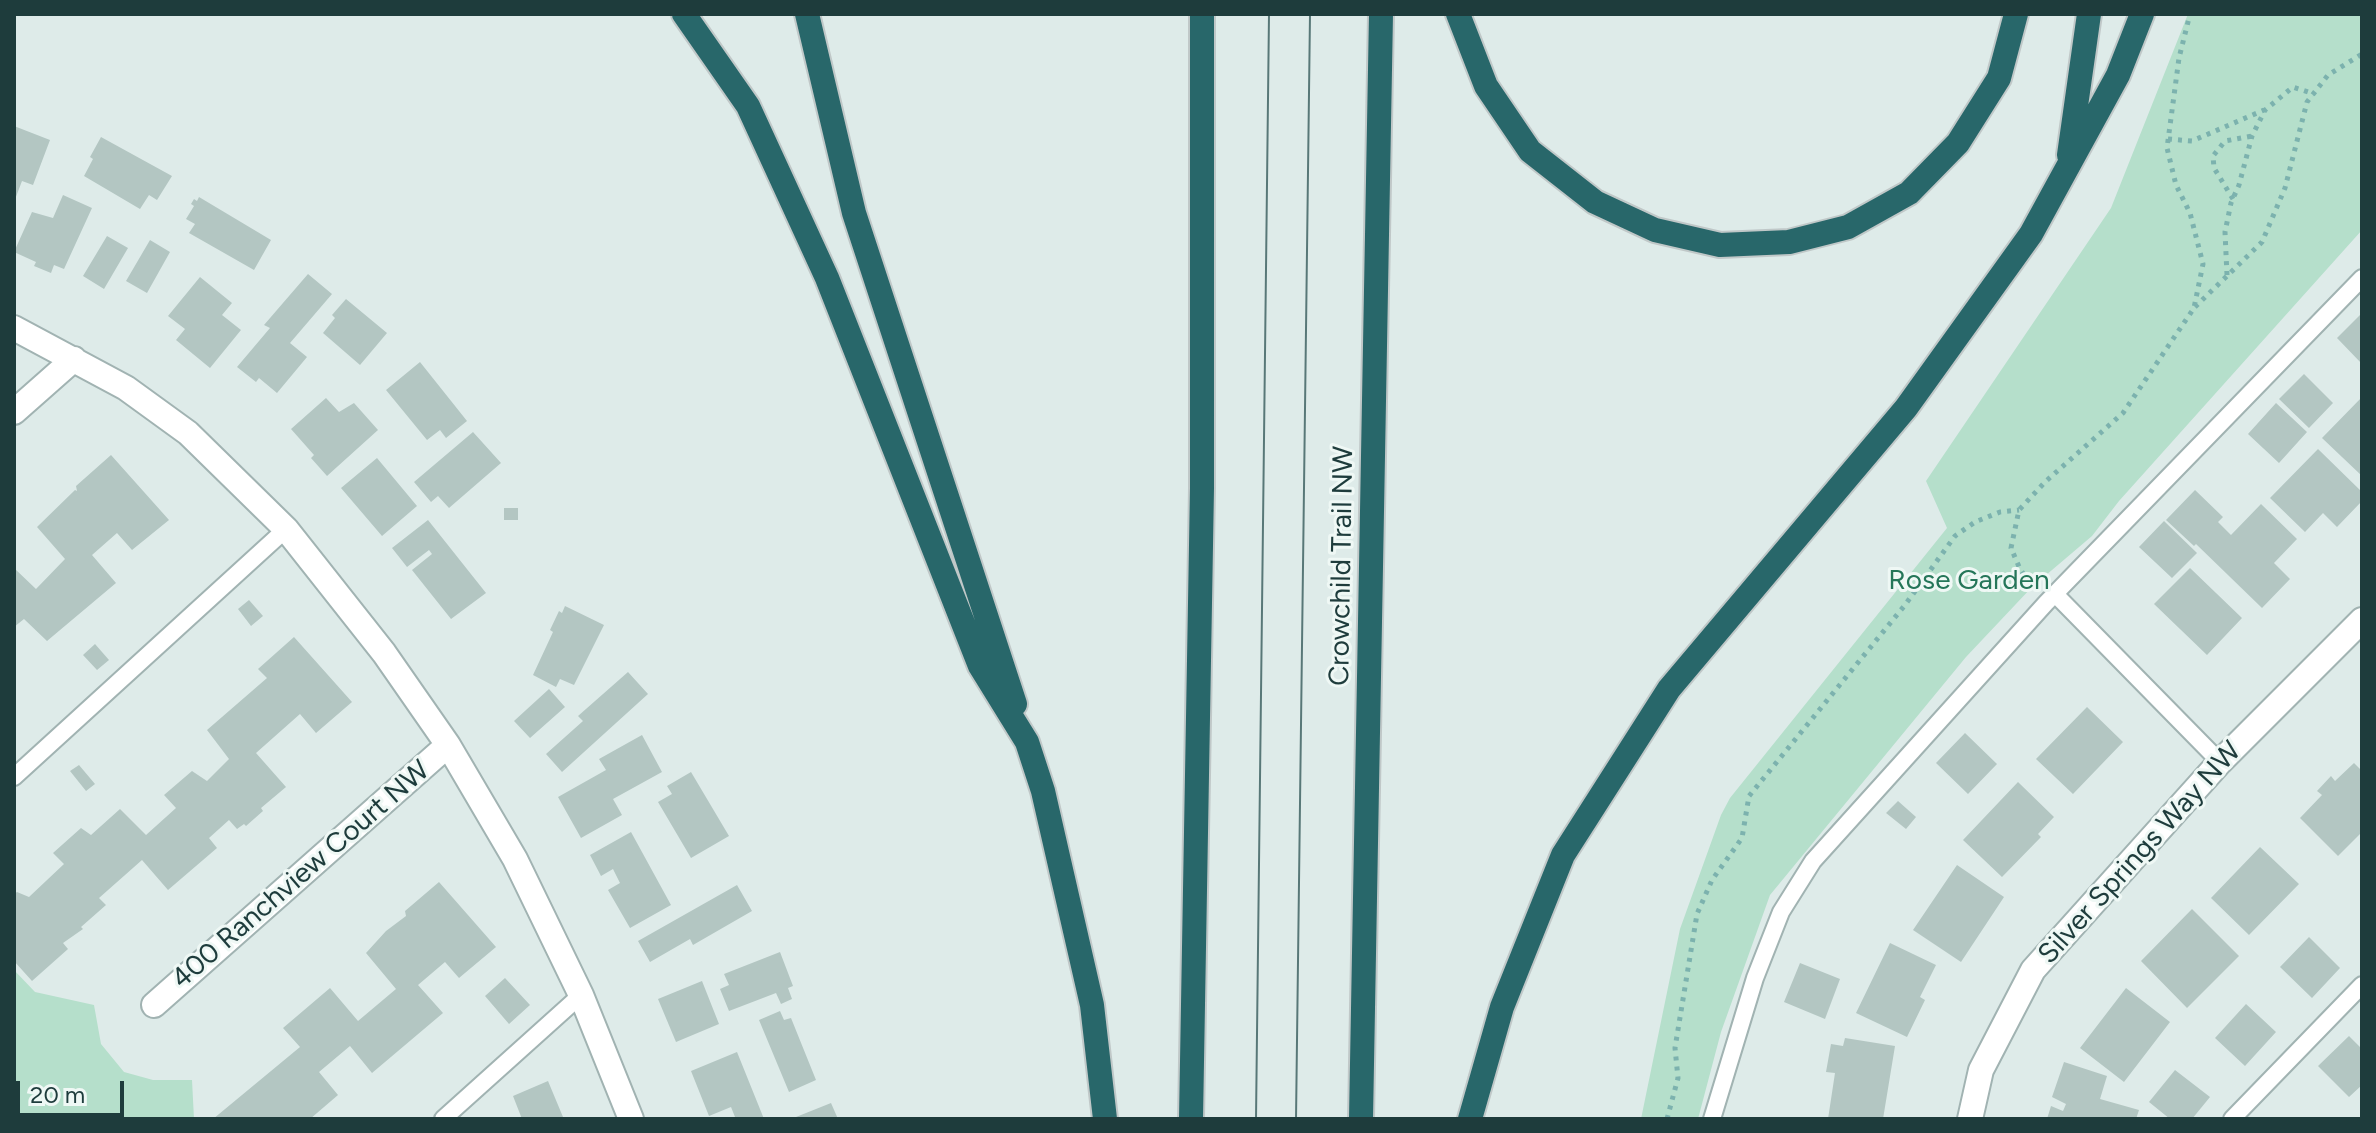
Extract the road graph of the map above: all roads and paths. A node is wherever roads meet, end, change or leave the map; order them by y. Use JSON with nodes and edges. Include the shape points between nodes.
{"nodes":[{"id":1,"x":684,"y":14,"type":"edge"},
{"id":2,"x":807,"y":14,"type":"edge"},
{"id":3,"x":1202,"y":14,"type":"edge"},
{"id":4,"x":1381,"y":14,"type":"edge"},
{"id":5,"x":1458,"y":14,"type":"edge"},
{"id":6,"x":2016,"y":14,"type":"edge"},
{"id":7,"x":2089,"y":14,"type":"edge"},
{"id":8,"x":2142,"y":14,"type":"edge"},
{"id":9,"x":2190,"y":14,"type":"edge"},
{"id":10,"x":2362,"y":54,"type":"edge"},
{"id":11,"x":2314,"y":94,"type":"junction"},
{"id":12,"x":2265,"y":110,"type":"junction"},
{"id":13,"x":2252,"y":136,"type":"junction"},
{"id":14,"x":2168,"y":139,"type":"junction"},
{"id":15,"x":2066,"y":173,"type":"junction"},
{"id":16,"x":2233,"y":199,"type":"junction"},
{"id":17,"x":2227,"y":276,"type":"junction"},
{"id":18,"x":2362,"y":278,"type":"edge"},
{"id":19,"x":2194,"y":308,"type":"junction"},
{"id":20,"x":14,"y":328,"type":"edge"},
{"id":21,"x":74,"y":359,"type":"junction"},
{"id":22,"x":14,"y":412,"type":"edge"},
{"id":23,"x":2019,"y":510,"type":"junction"},
{"id":24,"x":286,"y":529,"type":"junction"},
{"id":25,"x":2050,"y":598,"type":"junction"},
{"id":26,"x":2362,"y":620,"type":"edge"},
{"id":27,"x":1027,"y":742,"type":"junction"},
{"id":28,"x":448,"y":745,"type":"junction"},
{"id":29,"x":2220,"y":762,"type":"junction"},
{"id":30,"x":14,"y":777,"type":"edge"},
{"id":31,"x":2362,"y":985,"type":"edge"},
{"id":32,"x":581,"y":995,"type":"junction"},
{"id":33,"x":154,"y":1005,"type":"dead end"},
{"id":34,"x":443,"y":1119,"type":"edge"},
{"id":35,"x":631,"y":1119,"type":"edge"},
{"id":36,"x":1105,"y":1119,"type":"edge"},
{"id":37,"x":1191,"y":1119,"type":"edge"},
{"id":38,"x":1361,"y":1119,"type":"edge"},
{"id":39,"x":1470,"y":1119,"type":"edge"},
{"id":40,"x":1667,"y":1119,"type":"edge"},
{"id":41,"x":1712,"y":1119,"type":"edge"},
{"id":42,"x":1970,"y":1119,"type":"edge"},
{"id":43,"x":2232,"y":1119,"type":"edge"}],
"edges":[{"from":1,"to":27,"type":"highway","via":[[748,106],[827,278],[980,666]]},
{"from":2,"to":27,"type":"highway","via":[[854,213]]},
{"from":3,"to":37,"type":"highway","via":[[1202,488]]},
{"from":4,"to":38,"type":"highway","name":"Crowchild Trail NW"},
{"from":5,"to":6,"type":"highway","via":[[1486,86],[1530,151],[1595,202],[1655,230],[1720,245],[1789,242],[1848,227],[1909,193],[1958,143],[1999,78]]},
{"from":7,"to":15,"type":"highway"},
{"from":8,"to":15,"type":"highway","via":[[2118,75]]},
{"from":9,"to":14,"type":"path"},
{"from":10,"to":11,"type":"path","via":[[2328,75]]},
{"from":11,"to":12,"type":"path","via":[[2293,87]]},
{"from":11,"to":17,"type":"path","via":[[2262,242]]},
{"from":12,"to":13,"type":"path"},
{"from":12,"to":14,"type":"path","via":[[2192,141]]},
{"from":13,"to":16,"type":"path"},
{"from":13,"to":16,"type":"path","via":[[2225,141],[2213,156],[2214,168]]},
{"from":14,"to":19,"type":"path","via":[[2176,185],[2190,213],[2203,264]]},
{"from":15,"to":39,"type":"highway","via":[[2031,234],[1906,408],[1669,689],[1563,855],[1502,1007]]},
{"from":16,"to":17,"type":"path","via":[[2225,232]]},
{"from":17,"to":19,"type":"path"},
{"from":18,"to":25,"type":"lane"},
{"from":19,"to":23,"type":"path","via":[[2123,413]]},
{"from":20,"to":21,"type":"street"},
{"from":21,"to":22,"type":"street"},
{"from":21,"to":24,"type":"street","via":[[188,433]]},
{"from":23,"to":25,"type":"path","via":[[2011,548],[2020,569]]},
{"from":23,"to":40,"type":"path","via":[[1975,522],[1955,536],[1749,796],[1742,838],[1712,880],[1697,914],[1675,1048],[1678,1078]]},
{"from":24,"to":28,"type":"street"},
{"from":24,"to":30,"type":"lane"},
{"from":25,"to":29,"type":"lane"},
{"from":25,"to":41,"type":"lane","via":[[1813,861],[1781,912],[1755,978]]},
{"from":26,"to":29,"type":"street","name":"Silver Springs Way NW"},
{"from":27,"to":36,"type":"highway","via":[[1092,1005]]},
{"from":28,"to":32,"type":"street","via":[[515,859]]},
{"from":28,"to":33,"type":"street","name":"400 Ranchview Court NW"},
{"from":29,"to":42,"type":"street","name":"Silver Springs Way NW","via":[[2033,970],[1981,1070]]},
{"from":31,"to":43,"type":"lane"},
{"from":32,"to":34,"type":"lane"},
{"from":32,"to":35,"type":"street"}]}
